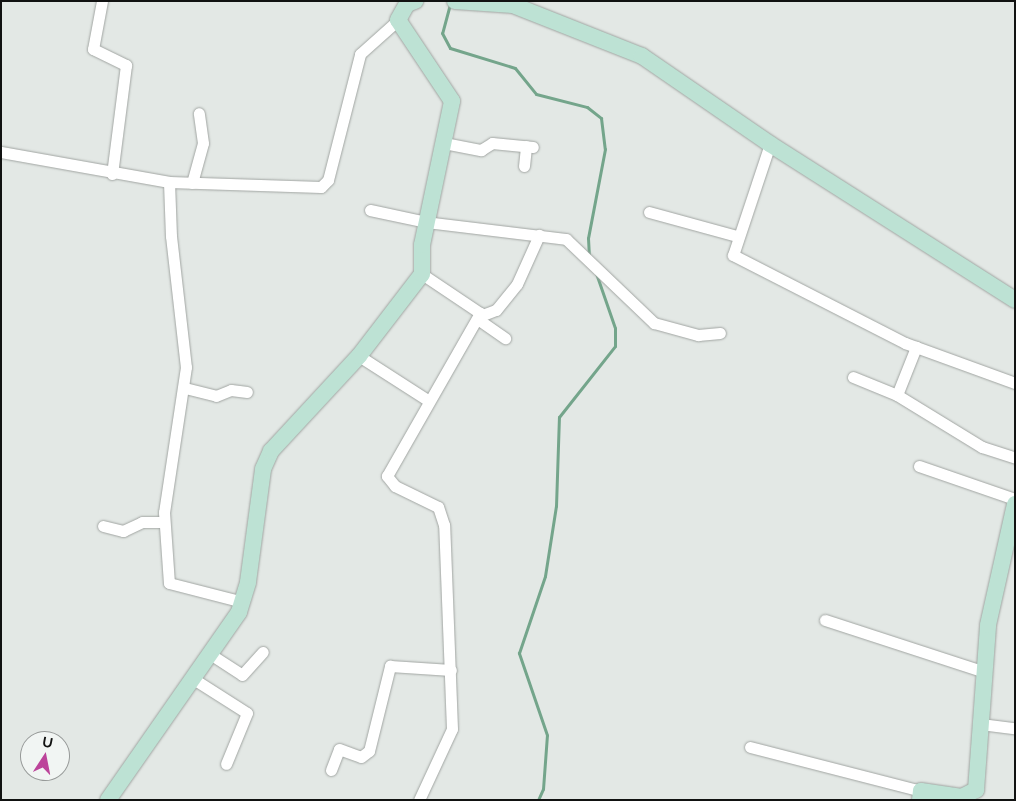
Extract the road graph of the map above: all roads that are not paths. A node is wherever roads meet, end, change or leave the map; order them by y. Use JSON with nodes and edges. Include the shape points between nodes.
{"nodes":[{"id":1,"x":102,"y":1,"type":"edge"},
{"id":2,"x":415,"y":1,"type":"edge"},
{"id":3,"x":455,"y":1,"type":"edge"},
{"id":4,"x":513,"y":3,"type":"edge"},
{"id":5,"x":398,"y":20,"type":"junction"},
{"id":6,"x":199,"y":113,"type":"dead end"},
{"id":7,"x":444,"y":143,"type":"junction"},
{"id":8,"x":770,"y":144,"type":"junction"},
{"id":9,"x":1,"y":152,"type":"edge"},
{"id":10,"x":524,"y":166,"type":"dead end"},
{"id":11,"x":112,"y":174,"type":"junction"},
{"id":12,"x":170,"y":182,"type":"junction"},
{"id":13,"x":192,"y":183,"type":"junction"},
{"id":14,"x":370,"y":210,"type":"dead end"},
{"id":15,"x":649,"y":212,"type":"dead end"},
{"id":16,"x":426,"y":222,"type":"junction"},
{"id":17,"x":539,"y":234,"type":"junction"},
{"id":18,"x":737,"y":236,"type":"junction"},
{"id":19,"x":422,"y":274,"type":"junction"},
{"id":20,"x":1015,"y":300,"type":"edge"},
{"id":21,"x":479,"y":318,"type":"junction"},
{"id":22,"x":720,"y":333,"type":"dead end"},
{"id":23,"x":505,"y":338,"type":"dead end"},
{"id":24,"x":916,"y":347,"type":"junction"},
{"id":25,"x":359,"y":356,"type":"junction"},
{"id":26,"x":853,"y":377,"type":"dead end"},
{"id":27,"x":1015,"y":383,"type":"edge"},
{"id":28,"x":184,"y":388,"type":"junction"},
{"id":29,"x":247,"y":392,"type":"dead end"},
{"id":30,"x":898,"y":396,"type":"junction"},
{"id":31,"x":430,"y":401,"type":"junction"},
{"id":32,"x":1015,"y":458,"type":"edge"},
{"id":33,"x":919,"y":466,"type":"dead end"},
{"id":34,"x":1015,"y":499,"type":"edge"},
{"id":35,"x":1015,"y":504,"type":"edge"},
{"id":36,"x":164,"y":522,"type":"junction"},
{"id":37,"x":103,"y":526,"type":"dead end"},
{"id":38,"x":243,"y":602,"type":"junction"},
{"id":39,"x":825,"y":620,"type":"dead end"},
{"id":40,"x":263,"y":652,"type":"dead end"},
{"id":41,"x":210,"y":654,"type":"junction"},
{"id":42,"x":451,"y":670,"type":"junction"},
{"id":43,"x":982,"y":671,"type":"junction"},
{"id":44,"x":192,"y":678,"type":"junction"},
{"id":45,"x":980,"y":724,"type":"junction"},
{"id":46,"x":1015,"y":728,"type":"edge"},
{"id":47,"x":750,"y":747,"type":"dead end"},
{"id":48,"x":226,"y":764,"type":"dead end"},
{"id":49,"x":331,"y":770,"type":"dead end"},
{"id":50,"x":920,"y":796,"type":"edge"},
{"id":51,"x":108,"y":800,"type":"edge"},
{"id":52,"x":419,"y":800,"type":"edge"}],
"edges":[{"from":1,"to":11,"type":"street","via":[[93,50],[126,65]]},
{"from":2,"to":5,"type":"street","via":[[407,4]]},
{"from":3,"to":4,"type":"street"},
{"from":4,"to":8,"type":"street","via":[[642,56]]},
{"from":5,"to":7,"type":"street","via":[[451,96]]},
{"from":5,"to":13,"type":"street","via":[[360,54],[328,180],[321,187]]},
{"from":6,"to":13,"type":"street","via":[[203,143]]},
{"from":7,"to":10,"type":"street","via":[[480,150],[492,143],[530,147]]},
{"from":7,"to":16,"type":"street"},
{"from":8,"to":18,"type":"street"},
{"from":8,"to":20,"type":"street"},
{"from":9,"to":11,"type":"street"},
{"from":11,"to":12,"type":"street"},
{"from":12,"to":13,"type":"street"},
{"from":12,"to":28,"type":"street","via":[[171,236],[186,340]]},
{"from":14,"to":16,"type":"street"},
{"from":15,"to":18,"type":"street"},
{"from":16,"to":17,"type":"street"},
{"from":16,"to":19,"type":"street"},
{"from":17,"to":21,"type":"street","via":[[517,284],[496,310]]},
{"from":17,"to":22,"type":"street","via":[[573,244],[654,323],[698,335]]},
{"from":18,"to":24,"type":"street","via":[[731,251],[744,262]]},
{"from":19,"to":21,"type":"street","via":[[476,308]]},
{"from":19,"to":25,"type":"street"},
{"from":21,"to":23,"type":"street"},
{"from":21,"to":31,"type":"street"},
{"from":24,"to":27,"type":"street"},
{"from":24,"to":30,"type":"street"},
{"from":25,"to":31,"type":"street"},
{"from":25,"to":38,"type":"street","via":[[267,459]]},
{"from":26,"to":30,"type":"street"},
{"from":28,"to":29,"type":"street","via":[[216,396],[232,390]]},
{"from":28,"to":36,"type":"street"},
{"from":30,"to":32,"type":"street","via":[[955,433]]},
{"from":31,"to":42,"type":"street","via":[[387,476],[395,486],[442,512]]},
{"from":33,"to":34,"type":"street"},
{"from":35,"to":43,"type":"street"},
{"from":36,"to":37,"type":"street","via":[[142,522],[123,531]]},
{"from":36,"to":38,"type":"street","via":[[170,584]]},
{"from":38,"to":41,"type":"street"},
{"from":39,"to":43,"type":"street"},
{"from":40,"to":41,"type":"street","via":[[242,675]]},
{"from":41,"to":44,"type":"street"},
{"from":42,"to":49,"type":"street","via":[[390,666],[368,751],[361,757],[339,749]]},
{"from":42,"to":52,"type":"street","via":[[452,729]]},
{"from":43,"to":45,"type":"street"},
{"from":44,"to":48,"type":"street","via":[[247,714]]},
{"from":44,"to":51,"type":"street"},
{"from":45,"to":46,"type":"street"},
{"from":45,"to":50,"type":"street","via":[[972,795]]},
{"from":47,"to":50,"type":"street"}]}
